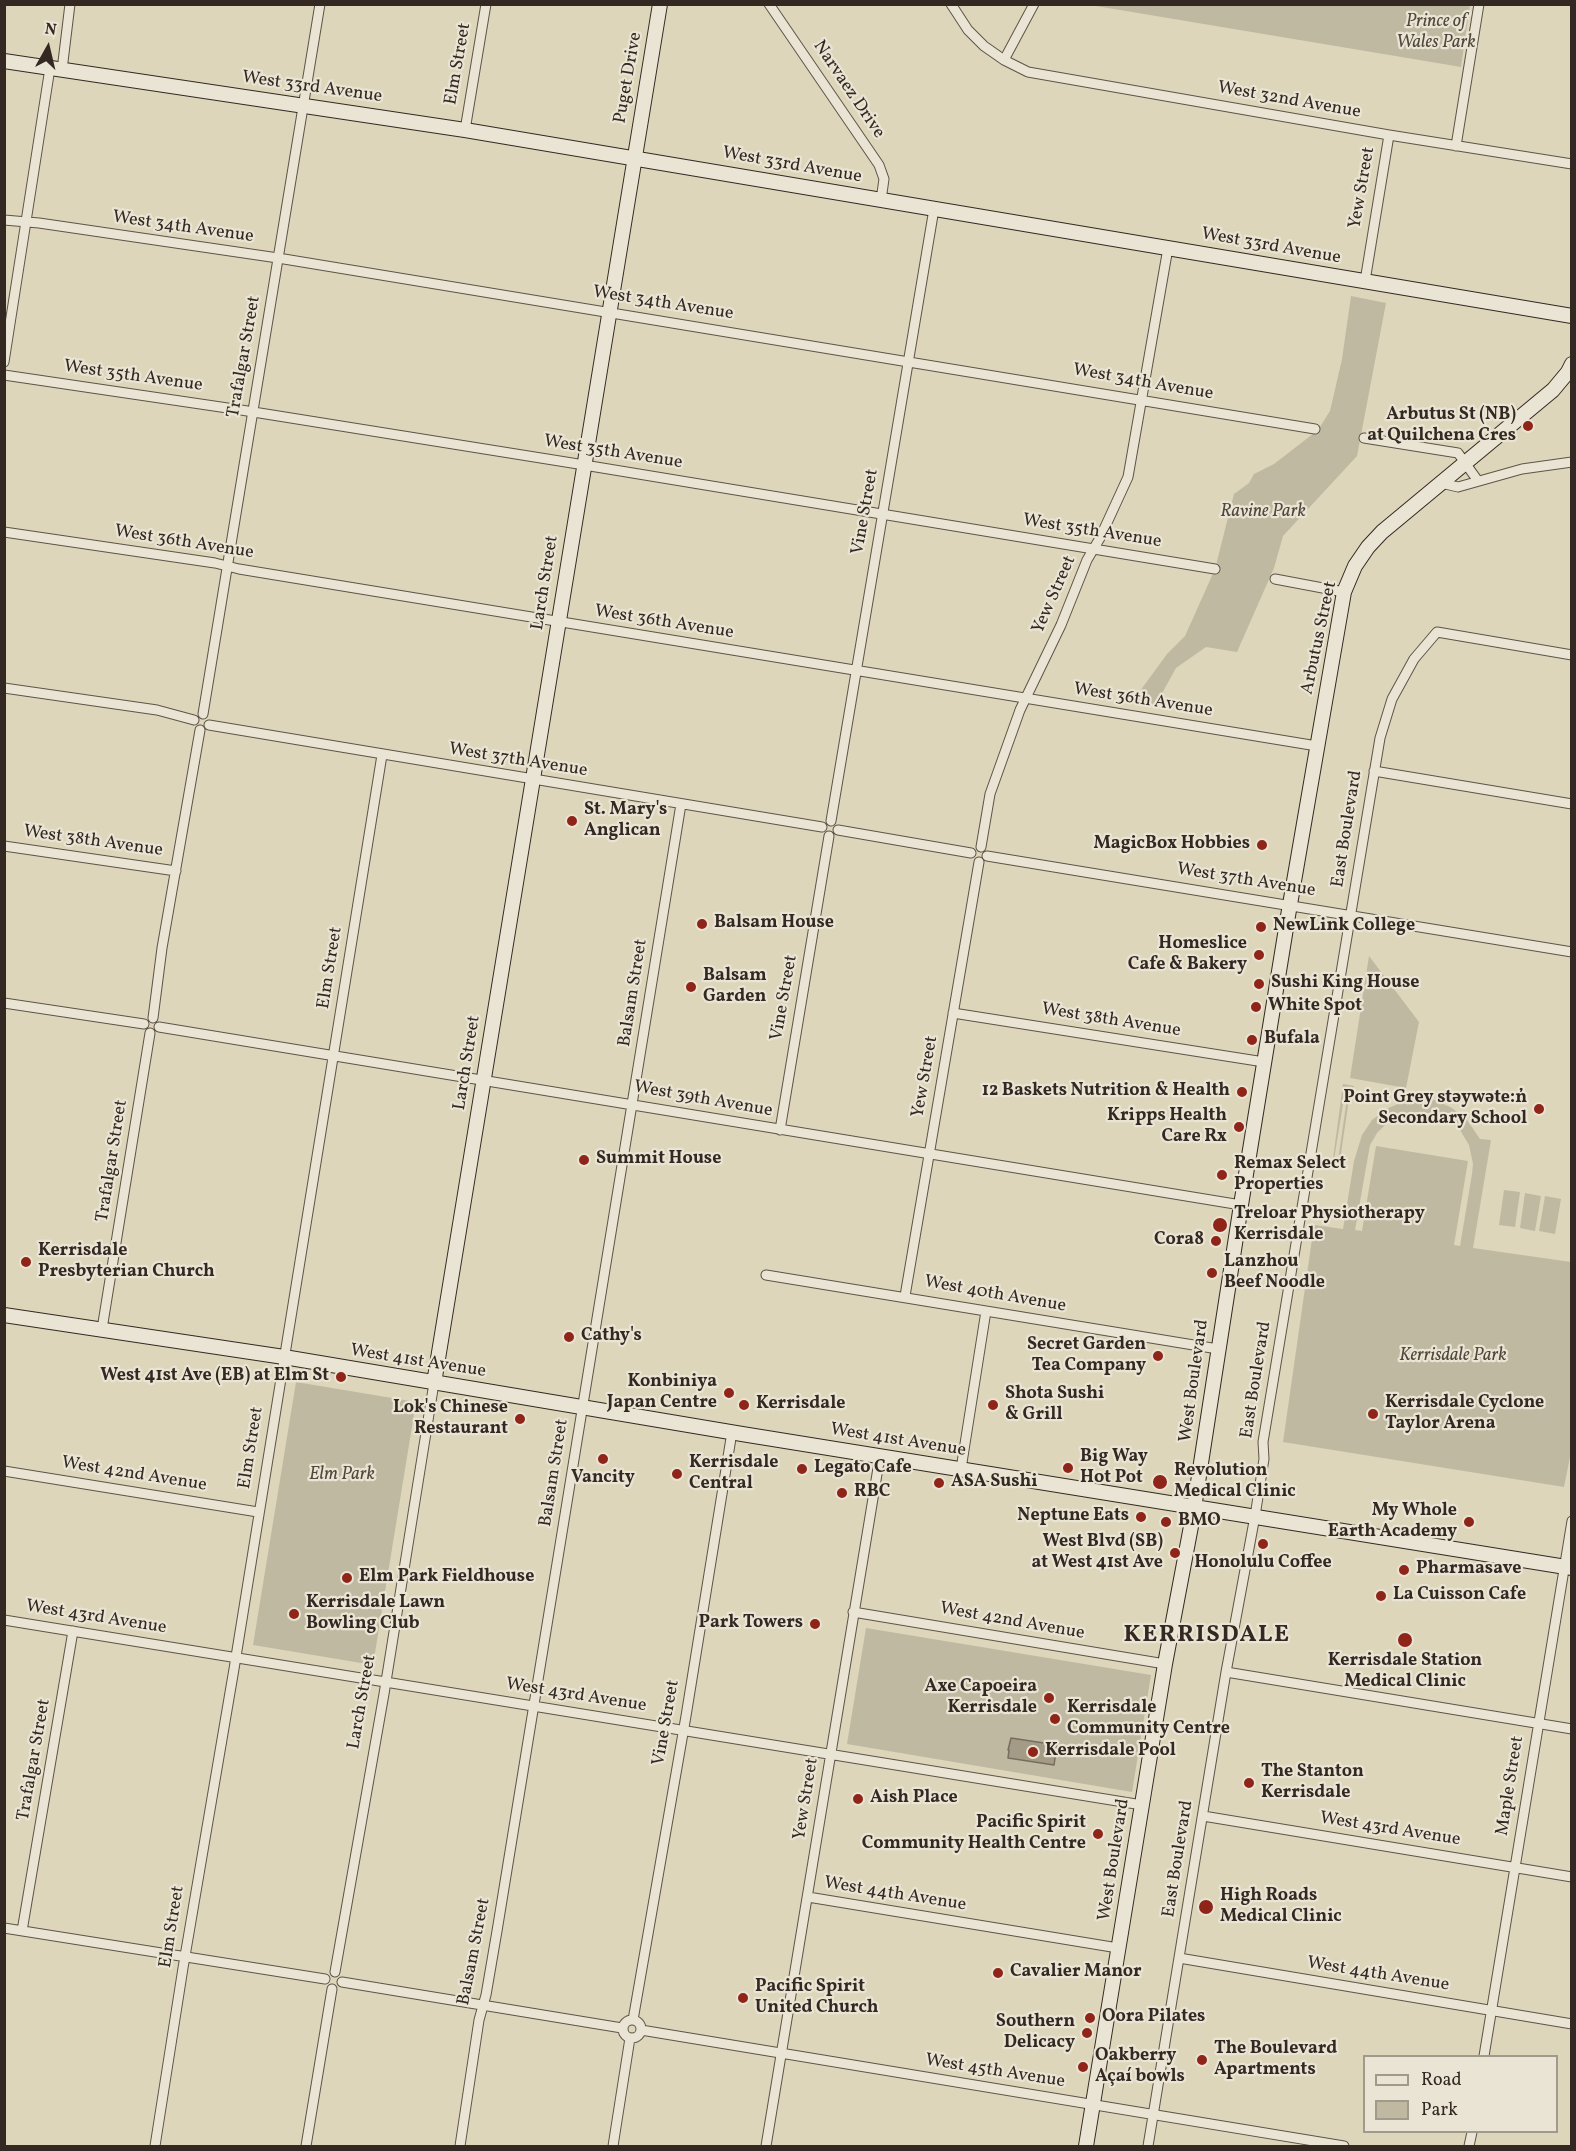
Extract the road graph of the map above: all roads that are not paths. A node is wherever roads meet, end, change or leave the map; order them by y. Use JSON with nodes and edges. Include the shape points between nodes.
{"nodes":[{"id":1,"x":70,"y":4,"type":"edge"},
{"id":2,"x":320,"y":4,"type":"edge"},
{"id":3,"x":486,"y":4,"type":"edge"},
{"id":4,"x":660,"y":4,"type":"edge"},
{"id":5,"x":769,"y":4,"type":"edge"},
{"id":6,"x":951,"y":4,"type":"edge"},
{"id":7,"x":1034,"y":4,"type":"edge"},
{"id":8,"x":1479,"y":4,"type":"edge"},
{"id":9,"x":1004,"y":60,"type":"junction"},
{"id":10,"x":4,"y":62,"type":"edge"},
{"id":11,"x":56,"y":69,"type":"junction"},
{"id":12,"x":303,"y":105,"type":"junction"},
{"id":13,"x":465,"y":130,"type":"junction"},
{"id":14,"x":1389,"y":135,"type":"junction"},
{"id":15,"x":1456,"y":146,"type":"junction"},
{"id":16,"x":634,"y":158,"type":"junction"},
{"id":17,"x":1572,"y":164,"type":"edge"},
{"id":18,"x":881,"y":200,"type":"junction"},
{"id":19,"x":934,"y":209,"type":"junction"},
{"id":20,"x":4,"y":220,"type":"edge"},
{"id":21,"x":26,"y":222,"type":"junction"},
{"id":22,"x":1168,"y":248,"type":"junction"},
{"id":23,"x":278,"y":258,"type":"junction"},
{"id":24,"x":1365,"y":281,"type":"junction"},
{"id":25,"x":609,"y":312,"type":"junction"},
{"id":26,"x":1572,"y":316,"type":"edge"},
{"id":27,"x":909,"y":361,"type":"junction"},
{"id":28,"x":4,"y":362,"type":"edge"},
{"id":29,"x":1572,"y":364,"type":"edge"},
{"id":30,"x":4,"y":375,"type":"edge"},
{"id":31,"x":1141,"y":400,"type":"junction"},
{"id":32,"x":252,"y":412,"type":"junction"},
{"id":33,"x":1316,"y":429,"type":"dead end"},
{"id":34,"x":1364,"y":438,"type":"dead end"},
{"id":35,"x":1572,"y":462,"type":"edge"},
{"id":36,"x":1465,"y":463,"type":"junction"},
{"id":37,"x":584,"y":465,"type":"junction"},
{"id":38,"x":1478,"y":481,"type":"junction"},
{"id":39,"x":1441,"y":483,"type":"junction"},
{"id":40,"x":883,"y":514,"type":"junction"},
{"id":41,"x":4,"y":532,"type":"edge"},
{"id":42,"x":1094,"y":549,"type":"junction"},
{"id":43,"x":227,"y":566,"type":"junction"},
{"id":44,"x":1215,"y":568,"type":"dead end"},
{"id":45,"x":1275,"y":579,"type":"dead end"},
{"id":46,"x":1344,"y":592,"type":"junction"},
{"id":47,"x":558,"y":622,"type":"junction"},
{"id":48,"x":1572,"y":655,"type":"edge"},
{"id":49,"x":856,"y":671,"type":"junction"},
{"id":50,"x":4,"y":688,"type":"edge"},
{"id":51,"x":1025,"y":699,"type":"junction"},
{"id":52,"x":198,"y":717,"type":"junction"},
{"id":53,"x":204,"y":728,"type":"junction"},
{"id":54,"x":1317,"y":746,"type":"junction"},
{"id":55,"x":382,"y":755,"type":"junction"},
{"id":56,"x":1374,"y":771,"type":"junction"},
{"id":57,"x":532,"y":780,"type":"junction"},
{"id":58,"x":681,"y":804,"type":"junction"},
{"id":59,"x":1572,"y":804,"type":"edge"},
{"id":60,"x":831,"y":821,"type":"junction"},
{"id":61,"x":822,"y":828,"type":"junction"},
{"id":62,"x":838,"y":830,"type":"junction"},
{"id":63,"x":829,"y":837,"type":"junction"},
{"id":64,"x":4,"y":846,"type":"edge"},
{"id":65,"x":981,"y":847,"type":"junction"},
{"id":66,"x":971,"y":853,"type":"junction"},
{"id":67,"x":987,"y":856,"type":"junction"},
{"id":68,"x":979,"y":862,"type":"junction"},
{"id":69,"x":176,"y":871,"type":"junction"},
{"id":70,"x":1290,"y":904,"type":"junction"},
{"id":71,"x":1351,"y":915,"type":"junction"},
{"id":72,"x":1572,"y":952,"type":"edge"},
{"id":73,"x":4,"y":1004,"type":"edge"},
{"id":74,"x":953,"y":1013,"type":"junction"},
{"id":75,"x":153,"y":1018,"type":"junction"},
{"id":76,"x":144,"y":1024,"type":"junction"},
{"id":77,"x":159,"y":1027,"type":"junction"},
{"id":78,"x":150,"y":1033,"type":"junction"},
{"id":79,"x":333,"y":1057,"type":"junction"},
{"id":80,"x":1264,"y":1062,"type":"junction"},
{"id":81,"x":483,"y":1081,"type":"junction"},
{"id":82,"x":633,"y":1105,"type":"junction"},
{"id":83,"x":780,"y":1130,"type":"junction"},
{"id":84,"x":929,"y":1154,"type":"junction"},
{"id":85,"x":1240,"y":1205,"type":"junction"},
{"id":86,"x":766,"y":1275,"type":"dead end"},
{"id":87,"x":906,"y":1296,"type":"junction"},
{"id":88,"x":986,"y":1311,"type":"junction"},
{"id":89,"x":4,"y":1315,"type":"edge"},
{"id":90,"x":102,"y":1329,"type":"junction"},
{"id":91,"x":1218,"y":1349,"type":"junction"},
{"id":92,"x":284,"y":1358,"type":"junction"},
{"id":93,"x":434,"y":1383,"type":"junction"},
{"id":94,"x":582,"y":1407,"type":"junction"},
{"id":95,"x":732,"y":1432,"type":"junction"},
{"id":96,"x":880,"y":1456,"type":"junction"},
{"id":97,"x":961,"y":1469,"type":"junction"},
{"id":98,"x":4,"y":1471,"type":"edge"},
{"id":99,"x":1194,"y":1507,"type":"junction"},
{"id":100,"x":258,"y":1512,"type":"junction"},
{"id":101,"x":1255,"y":1516,"type":"junction"},
{"id":102,"x":1572,"y":1521,"type":"edge"},
{"id":103,"x":1568,"y":1567,"type":"edge"},
{"id":104,"x":854,"y":1612,"type":"junction"},
{"id":105,"x":4,"y":1620,"type":"edge"},
{"id":106,"x":73,"y":1631,"type":"junction"},
{"id":107,"x":236,"y":1658,"type":"junction"},
{"id":108,"x":1165,"y":1664,"type":"junction"},
{"id":109,"x":1226,"y":1672,"type":"junction"},
{"id":110,"x":385,"y":1681,"type":"junction"},
{"id":111,"x":534,"y":1707,"type":"junction"},
{"id":112,"x":1538,"y":1724,"type":"junction"},
{"id":113,"x":1572,"y":1729,"type":"edge"},
{"id":114,"x":682,"y":1730,"type":"junction"},
{"id":115,"x":830,"y":1755,"type":"junction"},
{"id":116,"x":1142,"y":1805,"type":"junction"},
{"id":117,"x":1203,"y":1816,"type":"junction"},
{"id":118,"x":1515,"y":1868,"type":"junction"},
{"id":119,"x":1572,"y":1877,"type":"edge"},
{"id":120,"x":808,"y":1897,"type":"junction"},
{"id":121,"x":4,"y":1928,"type":"edge"},
{"id":122,"x":22,"y":1931,"type":"junction"},
{"id":123,"x":1118,"y":1948,"type":"junction"},
{"id":124,"x":185,"y":1956,"type":"junction"},
{"id":125,"x":1179,"y":1958,"type":"junction"},
{"id":126,"x":335,"y":1972,"type":"junction"},
{"id":127,"x":325,"y":1979,"type":"junction"},
{"id":128,"x":342,"y":1982,"type":"junction"},
{"id":129,"x":332,"y":1989,"type":"junction"},
{"id":130,"x":483,"y":2006,"type":"junction"},
{"id":131,"x":1491,"y":2010,"type":"junction"},
{"id":132,"x":633,"y":2020,"type":"junction"},
{"id":133,"x":1572,"y":2024,"type":"edge"},
{"id":134,"x":622,"y":2028,"type":"junction"},
{"id":135,"x":641,"y":2030,"type":"junction"},
{"id":136,"x":630,"y":2038,"type":"junction"},
{"id":137,"x":781,"y":2054,"type":"junction"},
{"id":138,"x":1484,"y":2055,"type":"edge"},
{"id":139,"x":1092,"y":2105,"type":"junction"},
{"id":140,"x":1153,"y":2115,"type":"junction"},
{"id":141,"x":156,"y":2146,"type":"edge"},
{"id":142,"x":306,"y":2146,"type":"edge"},
{"id":143,"x":459,"y":2146,"type":"edge"},
{"id":144,"x":613,"y":2146,"type":"edge"},
{"id":145,"x":766,"y":2146,"type":"edge"},
{"id":146,"x":1086,"y":2146,"type":"edge"},
{"id":147,"x":1148,"y":2146,"type":"edge"},
{"id":148,"x":1344,"y":2146,"type":"edge"}],
"edges":[{"from":1,"to":11,"type":"street"},
{"from":2,"to":12,"type":"street","name":"Trafalgar Street"},
{"from":3,"to":13,"type":"street","name":"Elm Street"},
{"from":4,"to":16,"type":"street","name":"Puget Drive"},
{"from":5,"to":18,"type":"street","name":"Narvaez Drive","via":[[879,165],[884,179]]},
{"from":6,"to":9,"type":"street","name":"West 32nd Avenue","via":[[968,30]]},
{"from":7,"to":9,"type":"street"},
{"from":8,"to":15,"type":"street"},
{"from":9,"to":14,"type":"street","name":"West 32nd Avenue","via":[[1028,72]]},
{"from":10,"to":11,"type":"street","name":"West 33rd Avenue"},
{"from":11,"to":12,"type":"street","name":"West 33rd Avenue"},
{"from":11,"to":21,"type":"street"},
{"from":12,"to":13,"type":"street","name":"West 33rd Avenue"},
{"from":12,"to":23,"type":"street","name":"Trafalgar Street"},
{"from":13,"to":16,"type":"street","name":"West 33rd Avenue"},
{"from":14,"to":15,"type":"street","name":"West 32nd Avenue"},
{"from":14,"to":24,"type":"street","name":"Yew Street"},
{"from":15,"to":17,"type":"street","name":"West 32nd Avenue"},
{"from":16,"to":18,"type":"street","name":"West 33rd Avenue"},
{"from":16,"to":25,"type":"street","name":"Larch Street"},
{"from":18,"to":19,"type":"street","name":"West 33rd Avenue"},
{"from":19,"to":22,"type":"street","name":"West 33rd Avenue"},
{"from":19,"to":27,"type":"street","name":"Vine Street"},
{"from":20,"to":21,"type":"street","name":"West 34th Avenue"},
{"from":21,"to":23,"type":"street","name":"West 34th Avenue"},
{"from":21,"to":28,"type":"street"},
{"from":22,"to":24,"type":"street","name":"West 33rd Avenue"},
{"from":22,"to":31,"type":"street","name":"Yew Street"},
{"from":23,"to":25,"type":"street","name":"West 34th Avenue"},
{"from":23,"to":32,"type":"street","name":"Trafalgar Street"},
{"from":24,"to":26,"type":"street","name":"West 33rd Avenue"},
{"from":25,"to":27,"type":"street","name":"West 34th Avenue"},
{"from":25,"to":37,"type":"street","name":"Larch Street"},
{"from":27,"to":31,"type":"street","name":"West 34th Avenue"},
{"from":27,"to":40,"type":"street","name":"Vine Street"},
{"from":29,"to":36,"type":"street","name":"Arbutus Street","via":[[1553,390]]},
{"from":30,"to":32,"type":"street","name":"West 35th Avenue"},
{"from":31,"to":33,"type":"street","name":"West 34th Avenue"},
{"from":31,"to":42,"type":"street","name":"Yew Street","via":[[1128,477]]},
{"from":32,"to":37,"type":"street","name":"West 35th Avenue"},
{"from":32,"to":43,"type":"street","name":"Trafalgar Street"},
{"from":34,"to":36,"type":"street","via":[[1458,453]]},
{"from":35,"to":38,"type":"street","via":[[1522,469]]},
{"from":36,"to":38,"type":"street"},
{"from":36,"to":39,"type":"street","name":"Arbutus Street"},
{"from":37,"to":40,"type":"street","name":"West 35th Avenue"},
{"from":37,"to":47,"type":"street","name":"Larch Street"},
{"from":38,"to":39,"type":"street","via":[[1458,487]]},
{"from":39,"to":46,"type":"street","name":"Arbutus Street","via":[[1368,547]]},
{"from":40,"to":42,"type":"street","name":"West 35th Avenue"},
{"from":40,"to":49,"type":"street","name":"Vine Street"},
{"from":41,"to":43,"type":"street","name":"West 36th Avenue"},
{"from":42,"to":44,"type":"street","name":"West 35th Avenue"},
{"from":42,"to":51,"type":"street","name":"Yew Street"},
{"from":43,"to":47,"type":"street","name":"West 36th Avenue"},
{"from":43,"to":52,"type":"street","name":"Trafalgar Street"},
{"from":45,"to":46,"type":"street"},
{"from":46,"to":54,"type":"street","name":"Arbutus Street"},
{"from":47,"to":49,"type":"street","name":"West 36th Avenue"},
{"from":47,"to":57,"type":"street","name":"Larch Street"},
{"from":48,"to":56,"type":"street","name":"East Boulevard","via":[[1437,632],[1414,659],[1392,699]]},
{"from":49,"to":51,"type":"street","name":"West 36th Avenue"},
{"from":49,"to":60,"type":"street","name":"Vine Street"},
{"from":50,"to":52,"type":"street"},
{"from":51,"to":54,"type":"street","name":"West 36th Avenue"},
{"from":51,"to":65,"type":"street","name":"Yew Street","via":[[990,794]]},
{"from":52,"to":53,"type":"street","via":[[195,726]]},
{"from":52,"to":53,"type":"street","via":[[208,718]]},
{"from":53,"to":55,"type":"street","name":"West 37th Avenue"},
{"from":53,"to":69,"type":"street"},
{"from":54,"to":70,"type":"street","name":"Arbutus Street"},
{"from":55,"to":57,"type":"street","name":"West 37th Avenue"},
{"from":55,"to":79,"type":"street","name":"Elm Street"},
{"from":56,"to":59,"type":"street"},
{"from":56,"to":71,"type":"street","name":"East Boulevard"},
{"from":57,"to":58,"type":"street","name":"West 37th Avenue"},
{"from":57,"to":81,"type":"street","name":"Larch Street"},
{"from":58,"to":61,"type":"street","name":"West 37th Avenue"},
{"from":58,"to":82,"type":"street","name":"Balsam Street"},
{"from":60,"to":61,"type":"street"},
{"from":60,"to":62,"type":"street"},
{"from":61,"to":63,"type":"street"},
{"from":62,"to":63,"type":"street"},
{"from":62,"to":66,"type":"street"},
{"from":63,"to":83,"type":"street","name":"Vine Street"},
{"from":64,"to":69,"type":"street","name":"West 38th Avenue"},
{"from":65,"to":66,"type":"street"},
{"from":65,"to":67,"type":"street"},
{"from":66,"to":68,"type":"street"},
{"from":67,"to":68,"type":"street"},
{"from":67,"to":70,"type":"street","name":"West 37th Avenue"},
{"from":68,"to":74,"type":"street","name":"Yew Street"},
{"from":69,"to":75,"type":"street"},
{"from":70,"to":71,"type":"street","name":"West 37th Avenue"},
{"from":70,"to":80,"type":"street","name":"West Boulevard"},
{"from":71,"to":72,"type":"street","name":"West 37th Avenue"},
{"from":71,"to":101,"type":"street","name":"East Boulevard","via":[[1263,1442]]},
{"from":73,"to":76,"type":"street"},
{"from":74,"to":80,"type":"street","name":"West 38th Avenue"},
{"from":74,"to":84,"type":"street","name":"Yew Street"},
{"from":75,"to":76,"type":"street"},
{"from":75,"to":77,"type":"street"},
{"from":76,"to":78,"type":"street"},
{"from":77,"to":78,"type":"street"},
{"from":77,"to":79,"type":"street","name":"West 39th Avenue"},
{"from":78,"to":90,"type":"street","name":"Trafalgar Street"},
{"from":79,"to":81,"type":"street","name":"West 39th Avenue"},
{"from":79,"to":92,"type":"street","name":"Elm Street"},
{"from":80,"to":85,"type":"street","name":"West Boulevard"},
{"from":81,"to":82,"type":"street","name":"West 39th Avenue"},
{"from":81,"to":93,"type":"street","name":"Larch Street"},
{"from":82,"to":83,"type":"street","name":"West 39th Avenue"},
{"from":82,"to":94,"type":"street","name":"Balsam Street"},
{"from":83,"to":84,"type":"street","name":"West 39th Avenue"},
{"from":84,"to":85,"type":"street","name":"West 39th Avenue"},
{"from":84,"to":87,"type":"street","name":"Yew Street"},
{"from":85,"to":91,"type":"street","name":"West Boulevard"},
{"from":86,"to":87,"type":"street","name":"West 40th Avenue"},
{"from":87,"to":88,"type":"street","name":"West 40th Avenue"},
{"from":88,"to":91,"type":"street","name":"West 40th Avenue"},
{"from":88,"to":97,"type":"street"},
{"from":89,"to":90,"type":"street","name":"West 41st Avenue"},
{"from":90,"to":92,"type":"street","name":"West 41st Avenue"},
{"from":91,"to":99,"type":"street","name":"West Boulevard"},
{"from":92,"to":93,"type":"street","name":"West 41st Avenue"},
{"from":92,"to":100,"type":"street","name":"Elm Street"},
{"from":93,"to":94,"type":"street","name":"West 41st Avenue"},
{"from":93,"to":110,"type":"street","name":"Larch Street"},
{"from":94,"to":95,"type":"street","name":"West 41st Avenue"},
{"from":94,"to":111,"type":"street","name":"Balsam Street"},
{"from":95,"to":96,"type":"street","name":"West 41st Avenue"},
{"from":95,"to":114,"type":"street","name":"Vine Street"},
{"from":96,"to":97,"type":"street","name":"West 41st Avenue"},
{"from":96,"to":104,"type":"street","name":"Yew Street"},
{"from":97,"to":99,"type":"street","name":"West 41st Avenue"},
{"from":98,"to":100,"type":"street","name":"West 42nd Avenue"},
{"from":99,"to":101,"type":"street","name":"West 41st Avenue"},
{"from":99,"to":108,"type":"street","name":"West Boulevard"},
{"from":100,"to":107,"type":"street","name":"Elm Street"},
{"from":101,"to":103,"type":"street","name":"West 41st Avenue"},
{"from":101,"to":109,"type":"street","name":"East Boulevard"},
{"from":102,"to":103,"type":"street","name":"Maple Street"},
{"from":103,"to":112,"type":"street","name":"Maple Street"},
{"from":104,"to":108,"type":"street","name":"West 42nd Avenue"},
{"from":104,"to":115,"type":"street","name":"Yew Street"},
{"from":105,"to":106,"type":"street","name":"West 43rd Avenue"},
{"from":106,"to":107,"type":"street","name":"West 43rd Avenue"},
{"from":106,"to":122,"type":"street","name":"Trafalgar Street"},
{"from":107,"to":110,"type":"street","name":"West 43rd Avenue"},
{"from":107,"to":124,"type":"street","name":"Elm Street"},
{"from":108,"to":116,"type":"street","name":"West Boulevard"},
{"from":109,"to":112,"type":"street"},
{"from":109,"to":117,"type":"street","name":"East Boulevard"},
{"from":110,"to":111,"type":"street","name":"West 43rd Avenue"},
{"from":110,"to":126,"type":"street","name":"Larch Street"},
{"from":111,"to":114,"type":"street","name":"West 43rd Avenue"},
{"from":111,"to":130,"type":"street","name":"Balsam Street"},
{"from":112,"to":113,"type":"street"},
{"from":112,"to":118,"type":"street","name":"Maple Street"},
{"from":114,"to":115,"type":"street","name":"West 43rd Avenue"},
{"from":114,"to":132,"type":"street","name":"Vine Street"},
{"from":115,"to":116,"type":"street","name":"West 43rd Avenue"},
{"from":115,"to":120,"type":"street","name":"Yew Street"},
{"from":116,"to":123,"type":"street","name":"West Boulevard"},
{"from":117,"to":118,"type":"street","name":"West 43rd Avenue"},
{"from":117,"to":125,"type":"street","name":"East Boulevard"},
{"from":118,"to":119,"type":"street","name":"West 43rd Avenue"},
{"from":118,"to":131,"type":"street","name":"Maple Street"},
{"from":120,"to":123,"type":"street","name":"West 44th Avenue"},
{"from":120,"to":137,"type":"street","name":"Yew Street"},
{"from":121,"to":122,"type":"street"},
{"from":122,"to":124,"type":"street"},
{"from":123,"to":139,"type":"street","name":"West Boulevard"},
{"from":124,"to":127,"type":"street"},
{"from":124,"to":141,"type":"street","name":"Elm Street"},
{"from":125,"to":131,"type":"street","name":"West 44th Avenue"},
{"from":125,"to":140,"type":"street","name":"East Boulevard"},
{"from":126,"to":127,"type":"street"},
{"from":126,"to":128,"type":"street"},
{"from":127,"to":129,"type":"street"},
{"from":128,"to":129,"type":"street","via":[[339,1988]]},
{"from":128,"to":130,"type":"street"},
{"from":129,"to":142,"type":"street"},
{"from":130,"to":134,"type":"street"},
{"from":130,"to":143,"type":"street","name":"Balsam Street"},
{"from":131,"to":133,"type":"street","name":"West 44th Avenue"},
{"from":131,"to":138,"type":"street","name":"Maple Street"},
{"from":132,"to":134,"type":"street"},
{"from":132,"to":135,"type":"street"},
{"from":134,"to":136,"type":"street"},
{"from":135,"to":136,"type":"street","via":[[637,2037]]},
{"from":135,"to":137,"type":"street","name":"West 45th Avenue"},
{"from":136,"to":144,"type":"street"},
{"from":137,"to":139,"type":"street","name":"West 45th Avenue"},
{"from":137,"to":145,"type":"street","name":"Yew Street"},
{"from":139,"to":140,"type":"street","name":"West 45th Avenue"},
{"from":139,"to":146,"type":"street","name":"West Boulevard"},
{"from":140,"to":147,"type":"street","name":"East Boulevard"},
{"from":140,"to":148,"type":"street","name":"West 45th Avenue"}]}
